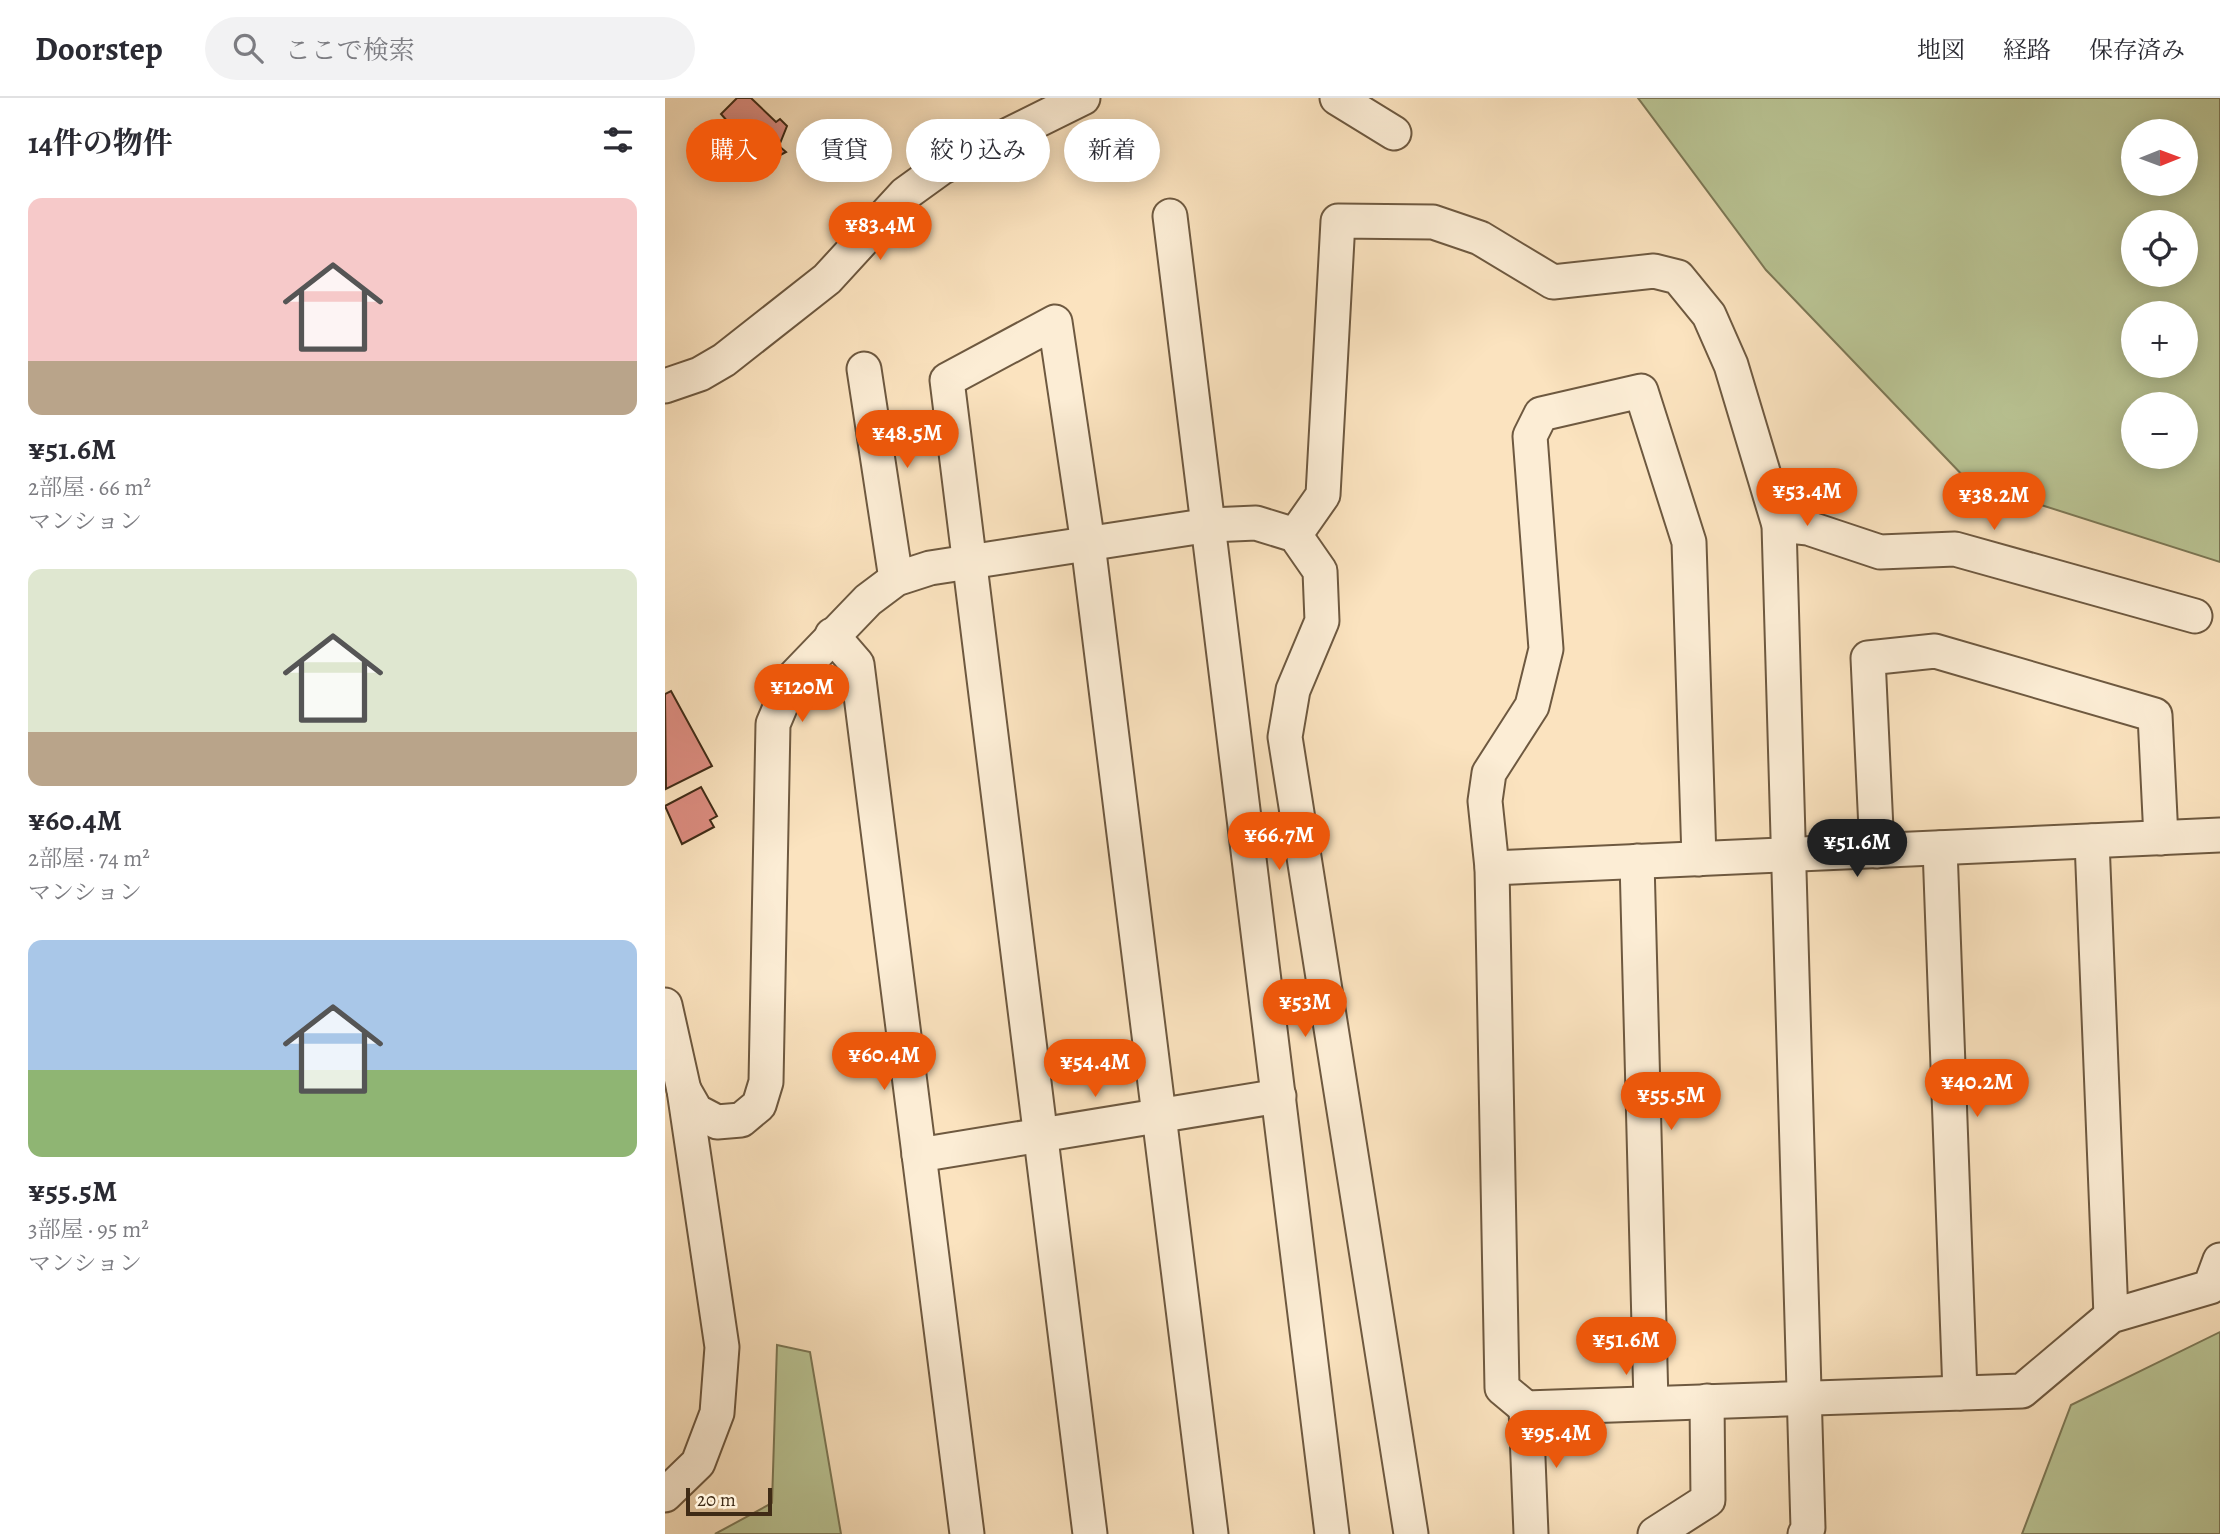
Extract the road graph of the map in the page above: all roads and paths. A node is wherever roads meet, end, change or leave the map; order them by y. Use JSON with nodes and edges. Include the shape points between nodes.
{"nodes":[{"id":1,"x":1083,"y":98,"type":"edge"},
{"id":2,"x":1337,"y":98,"type":"edge"},
{"id":3,"x":1394,"y":133,"type":"dead end"},
{"id":4,"x":1170,"y":216,"type":"dead end"},
{"id":5,"x":864,"y":369,"type":"dead end"},
{"id":6,"x":665,"y":386,"type":"edge"},
{"id":7,"x":1210,"y":525,"type":"junction"},
{"id":8,"x":1779,"y":525,"type":"junction"},
{"id":9,"x":1295,"y":535,"type":"junction"},
{"id":10,"x":1088,"y":544,"type":"junction"},
{"id":11,"x":970,"y":562,"type":"junction"},
{"id":12,"x":897,"y":579,"type":"junction"},
{"id":13,"x":2195,"y":616,"type":"dead end"},
{"id":14,"x":832,"y":635,"type":"junction"},
{"id":15,"x":2220,"y":835,"type":"edge"},
{"id":16,"x":2161,"y":838,"type":"junction"},
{"id":17,"x":2092,"y":841,"type":"junction"},
{"id":18,"x":1940,"y":848,"type":"junction"},
{"id":19,"x":1877,"y":851,"type":"junction"},
{"id":20,"x":1789,"y":856,"type":"junction"},
{"id":21,"x":1699,"y":859,"type":"junction"},
{"id":22,"x":1637,"y":861,"type":"junction"},
{"id":23,"x":1492,"y":867,"type":"junction"},
{"id":24,"x":665,"y":1005,"type":"edge"},
{"id":25,"x":684,"y":1090,"type":"junction"},
{"id":26,"x":1279,"y":1096,"type":"junction"},
{"id":27,"x":1159,"y":1116,"type":"junction"},
{"id":28,"x":1042,"y":1135,"type":"junction"},
{"id":29,"x":919,"y":1155,"type":"junction"},
{"id":30,"x":2220,"y":1260,"type":"edge"},
{"id":31,"x":2111,"y":1316,"type":"junction"},
{"id":32,"x":1960,"y":1393,"type":"junction"},
{"id":33,"x":1805,"y":1398,"type":"junction"},
{"id":34,"x":1707,"y":1401,"type":"junction"},
{"id":35,"x":1651,"y":1403,"type":"junction"},
{"id":36,"x":1526,"y":1408,"type":"junction"},
{"id":37,"x":665,"y":1495,"type":"edge"},
{"id":38,"x":967,"y":1534,"type":"edge"},
{"id":39,"x":1090,"y":1534,"type":"edge"},
{"id":40,"x":1211,"y":1534,"type":"edge"},
{"id":41,"x":1332,"y":1534,"type":"edge"},
{"id":42,"x":1412,"y":1534,"type":"edge"},
{"id":43,"x":1531,"y":1534,"type":"edge"},
{"id":44,"x":1655,"y":1534,"type":"edge"},
{"id":45,"x":1805,"y":1534,"type":"edge"}],
"edges":[{"from":1,"to":6,"type":"street","via":[[921,181],[827,279],[724,360]]},
{"from":2,"to":3,"type":"street"},
{"from":4,"to":7,"type":"street"},
{"from":5,"to":12,"type":"street"},
{"from":7,"to":9,"type":"street","via":[[1256,523]]},
{"from":7,"to":10,"type":"street"},
{"from":7,"to":26,"type":"street"},
{"from":8,"to":9,"type":"street","via":[[1731,365],[1709,315],[1678,277],[1654,271],[1553,282],[1480,238],[1433,222],[1338,221],[1323,495]]},
{"from":8,"to":13,"type":"street","via":[[1808,528],[1880,552],[1955,549]]},
{"from":8,"to":20,"type":"street"},
{"from":9,"to":42,"type":"street","via":[[1321,571],[1322,621],[1293,690],[1285,737]]},
{"from":10,"to":11,"type":"street"},
{"from":10,"to":11,"type":"street","via":[[1055,322],[947,380]]},
{"from":10,"to":27,"type":"street"},
{"from":11,"to":12,"type":"street"},
{"from":11,"to":28,"type":"street"},
{"from":12,"to":14,"type":"street"},
{"from":14,"to":25,"type":"street","via":[[792,679],[773,724],[766,1082],[759,1105],[741,1120],[717,1122],[696,1111]]},
{"from":14,"to":29,"type":"street","via":[[857,664]]},
{"from":15,"to":16,"type":"street"},
{"from":16,"to":17,"type":"street"},
{"from":16,"to":19,"type":"street","via":[[2155,715],[1935,650],[1868,658]]},
{"from":17,"to":18,"type":"street"},
{"from":17,"to":31,"type":"street"},
{"from":18,"to":19,"type":"street"},
{"from":18,"to":32,"type":"street"},
{"from":19,"to":20,"type":"street"},
{"from":20,"to":21,"type":"street"},
{"from":20,"to":33,"type":"street"},
{"from":21,"to":22,"type":"street"},
{"from":21,"to":23,"type":"street","via":[[1689,542],[1641,391],[1541,414],[1530,436],[1546,649],[1532,706],[1489,773],[1485,801]]},
{"from":22,"to":23,"type":"street"},
{"from":22,"to":35,"type":"street"},
{"from":23,"to":36,"type":"street","via":[[1501,1388]]},
{"from":24,"to":25,"type":"street"},
{"from":25,"to":37,"type":"street","via":[[722,1347],[717,1413],[698,1463]]},
{"from":26,"to":27,"type":"street"},
{"from":26,"to":41,"type":"street"},
{"from":27,"to":28,"type":"street"},
{"from":27,"to":40,"type":"street"},
{"from":28,"to":29,"type":"street"},
{"from":28,"to":39,"type":"street"},
{"from":29,"to":38,"type":"street"},
{"from":30,"to":31,"type":"street","via":[[2210,1287]]},
{"from":31,"to":32,"type":"street","via":[[2022,1391]]},
{"from":32,"to":33,"type":"street"},
{"from":33,"to":34,"type":"street"},
{"from":33,"to":45,"type":"street"},
{"from":34,"to":35,"type":"street"},
{"from":34,"to":44,"type":"street","via":[[1708,1500]]},
{"from":35,"to":36,"type":"street"},
{"from":36,"to":43,"type":"street"}]}
